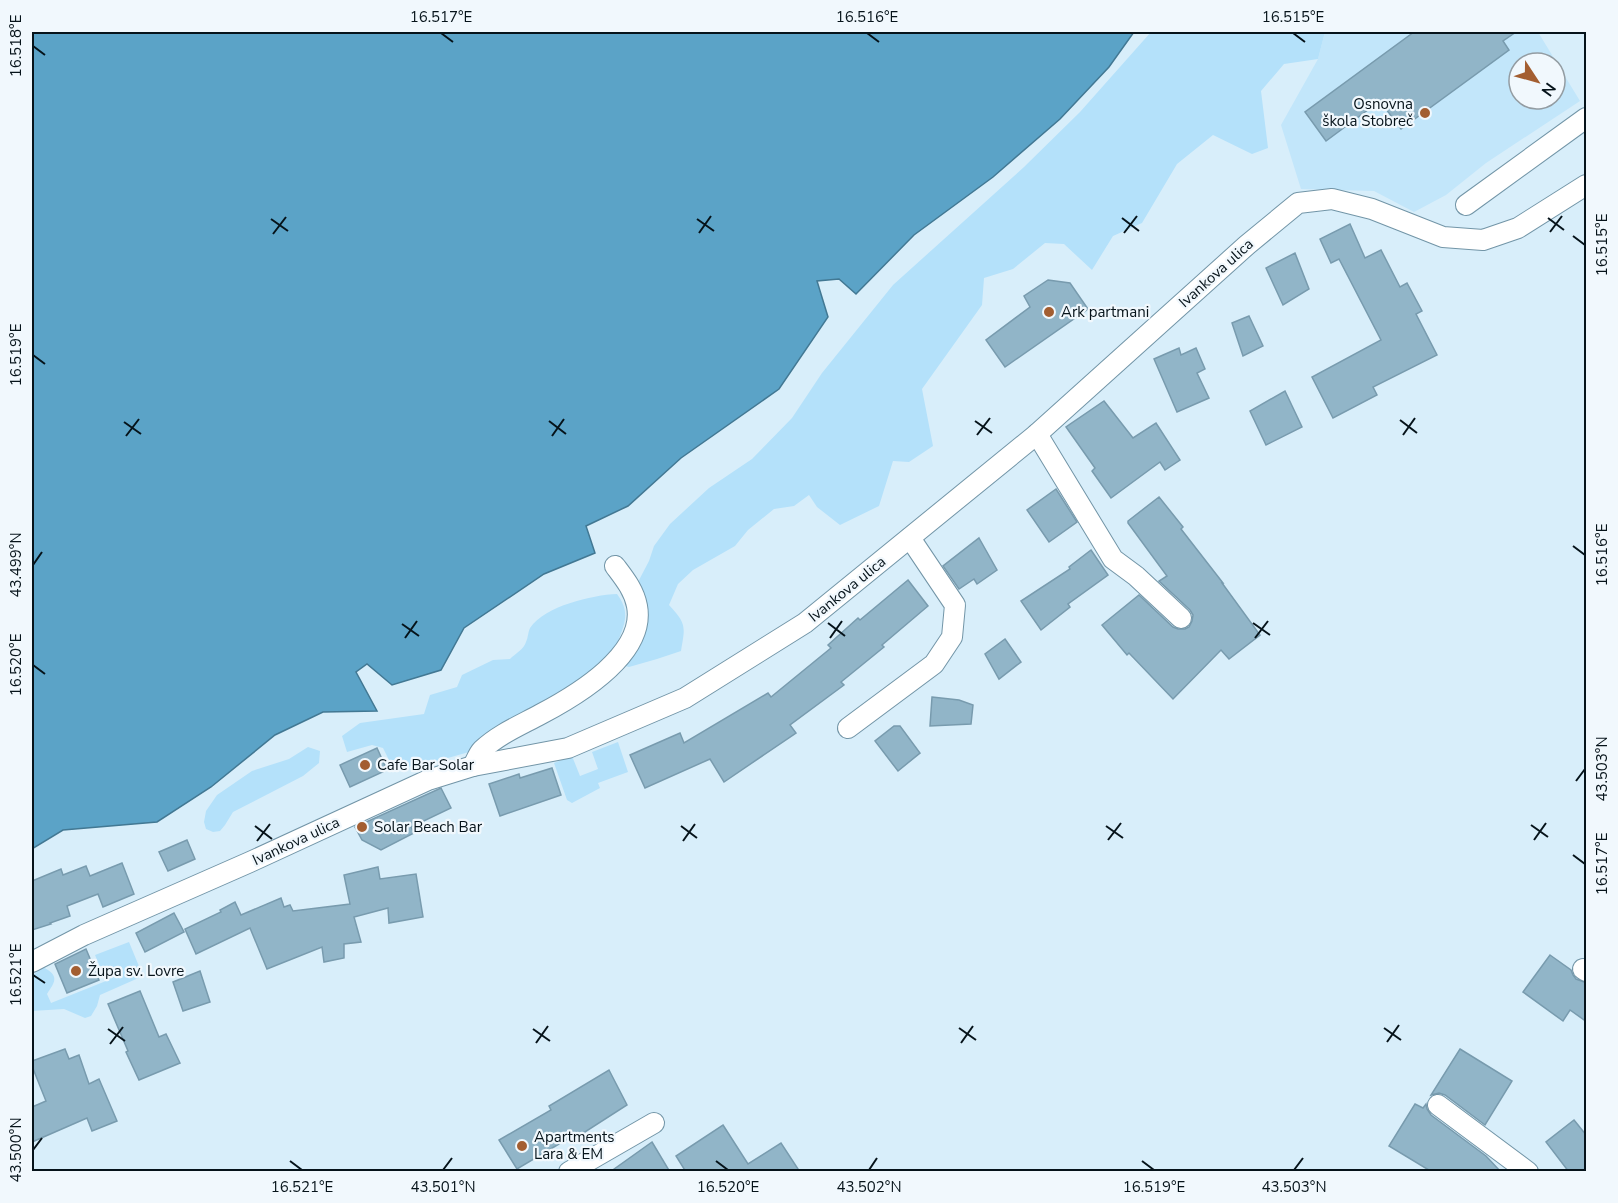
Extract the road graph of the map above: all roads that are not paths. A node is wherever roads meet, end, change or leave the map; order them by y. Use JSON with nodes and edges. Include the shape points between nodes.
{"nodes":[{"id":1,"x":1587,"y":118,"type":"edge"},
{"id":2,"x":1587,"y":185,"type":"edge"},
{"id":3,"x":1466,"y":205,"type":"dead end"},
{"id":4,"x":1037,"y":434,"type":"junction"},
{"id":5,"x":910,"y":538,"type":"junction"},
{"id":6,"x":615,"y":566,"type":"dead end"},
{"id":7,"x":1181,"y":618,"type":"dead end"},
{"id":8,"x":848,"y":728,"type":"dead end"},
{"id":9,"x":473,"y":766,"type":"junction"},
{"id":10,"x":32,"y":962,"type":"edge"},
{"id":11,"x":1438,"y":1105,"type":"dead end"},
{"id":12,"x":654,"y":1123,"type":"dead end"},
{"id":13,"x":569,"y":1172,"type":"edge"},
{"id":14,"x":1528,"y":1172,"type":"edge"}],
"edges":[{"from":1,"to":3,"type":"street"},
{"from":2,"to":4,"type":"street","name":"Ivankova ulica","via":[[1518,228],[1483,240],[1443,237],[1372,209],[1332,199],[1298,203],[1246,245]]},
{"from":4,"to":5,"type":"street","name":"Ivankova ulica"},
{"from":4,"to":7,"type":"street","via":[[1113,559]]},
{"from":5,"to":8,"type":"street","via":[[955,605],[952,637],[934,664]]},
{"from":5,"to":9,"type":"street","name":"Ivankova ulica","via":[[805,623],[685,698],[568,748]]},
{"from":6,"to":9,"type":"street","via":[[634,595],[638,609],[636,626],[624,651],[613,665],[584,687],[480,751]]},
{"from":9,"to":10,"type":"street","name":"Ivankova ulica","via":[[428,780]]},
{"from":11,"to":14,"type":"street"},
{"from":12,"to":13,"type":"street"}]}
